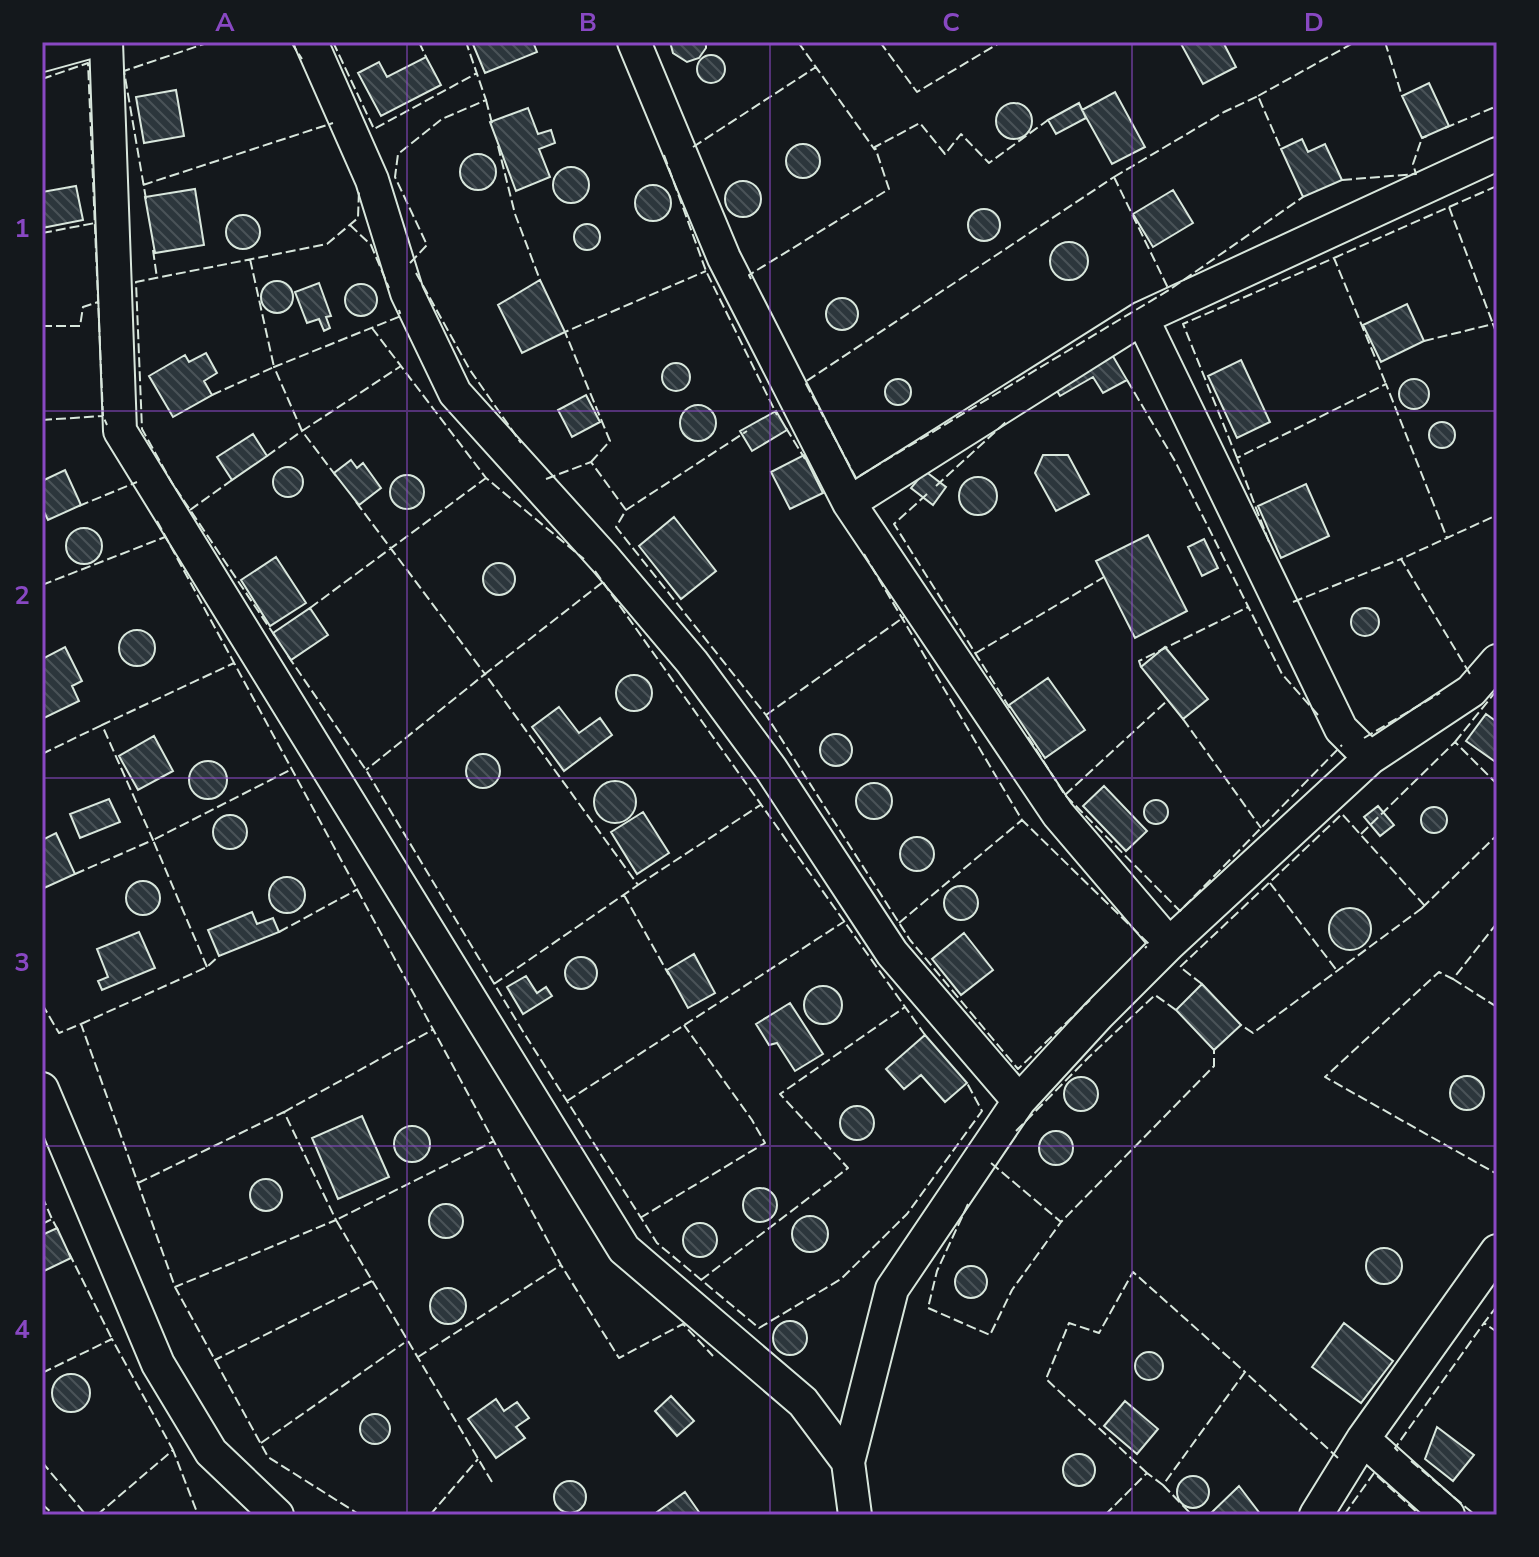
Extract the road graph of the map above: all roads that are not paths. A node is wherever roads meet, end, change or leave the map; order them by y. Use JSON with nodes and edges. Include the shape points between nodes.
{"nodes":[{"id":1,"x":89,"y":42,"type":"edge"},
{"id":2,"x":106,"y":42,"type":"edge"},
{"id":3,"x":311,"y":42,"type":"edge"},
{"id":4,"x":634,"y":42,"type":"edge"},
{"id":5,"x":42,"y":55,"type":"edge"},
{"id":6,"x":1497,"y":154,"type":"edge"},
{"id":7,"x":1142,"y":318,"type":"junction"},
{"id":8,"x":849,"y":503,"type":"junction"},
{"id":9,"x":1497,"y":661,"type":"edge"},
{"id":10,"x":1370,"y":758,"type":"junction"},
{"id":11,"x":1169,"y":944,"type":"junction"},
{"id":12,"x":42,"y":1089,"type":"edge"},
{"id":13,"x":1019,"y":1101,"type":"junction"},
{"id":14,"x":1497,"y":1251,"type":"edge"},
{"id":15,"x":1363,"y":1439,"type":"junction"},
{"id":16,"x":848,"y":1462,"type":"junction"},
{"id":17,"x":277,"y":1515,"type":"edge"},
{"id":18,"x":855,"y":1515,"type":"edge"},
{"id":19,"x":1316,"y":1515,"type":"edge"},
{"id":20,"x":1448,"y":1515,"type":"edge"}],
"edges":[{"from":1,"to":5,"type":"street"},
{"from":2,"to":16,"type":"street","via":[[120,431],[624,1249],[803,1402]]},
{"from":3,"to":13,"type":"street","via":[[372,180],[407,293],[455,393],[692,662],[771,769],[892,953]]},
{"from":4,"to":8,"type":"street","via":[[724,258]]},
{"from":6,"to":7,"type":"street"},
{"from":7,"to":8,"type":"street"},
{"from":7,"to":10,"type":"street","via":[[1341,729]]},
{"from":8,"to":11,"type":"street","via":[[1058,814]]},
{"from":9,"to":10,"type":"street","via":[[1471,691]]},
{"from":10,"to":11,"type":"street"},
{"from":11,"to":13,"type":"street"},
{"from":12,"to":17,"type":"street","via":[[158,1364],[211,1452]]},
{"from":13,"to":16,"type":"street","via":[[892,1289]]},
{"from":14,"to":15,"type":"street"},
{"from":15,"to":19,"type":"street"},
{"from":15,"to":20,"type":"street"},
{"from":16,"to":18,"type":"street"}]}
